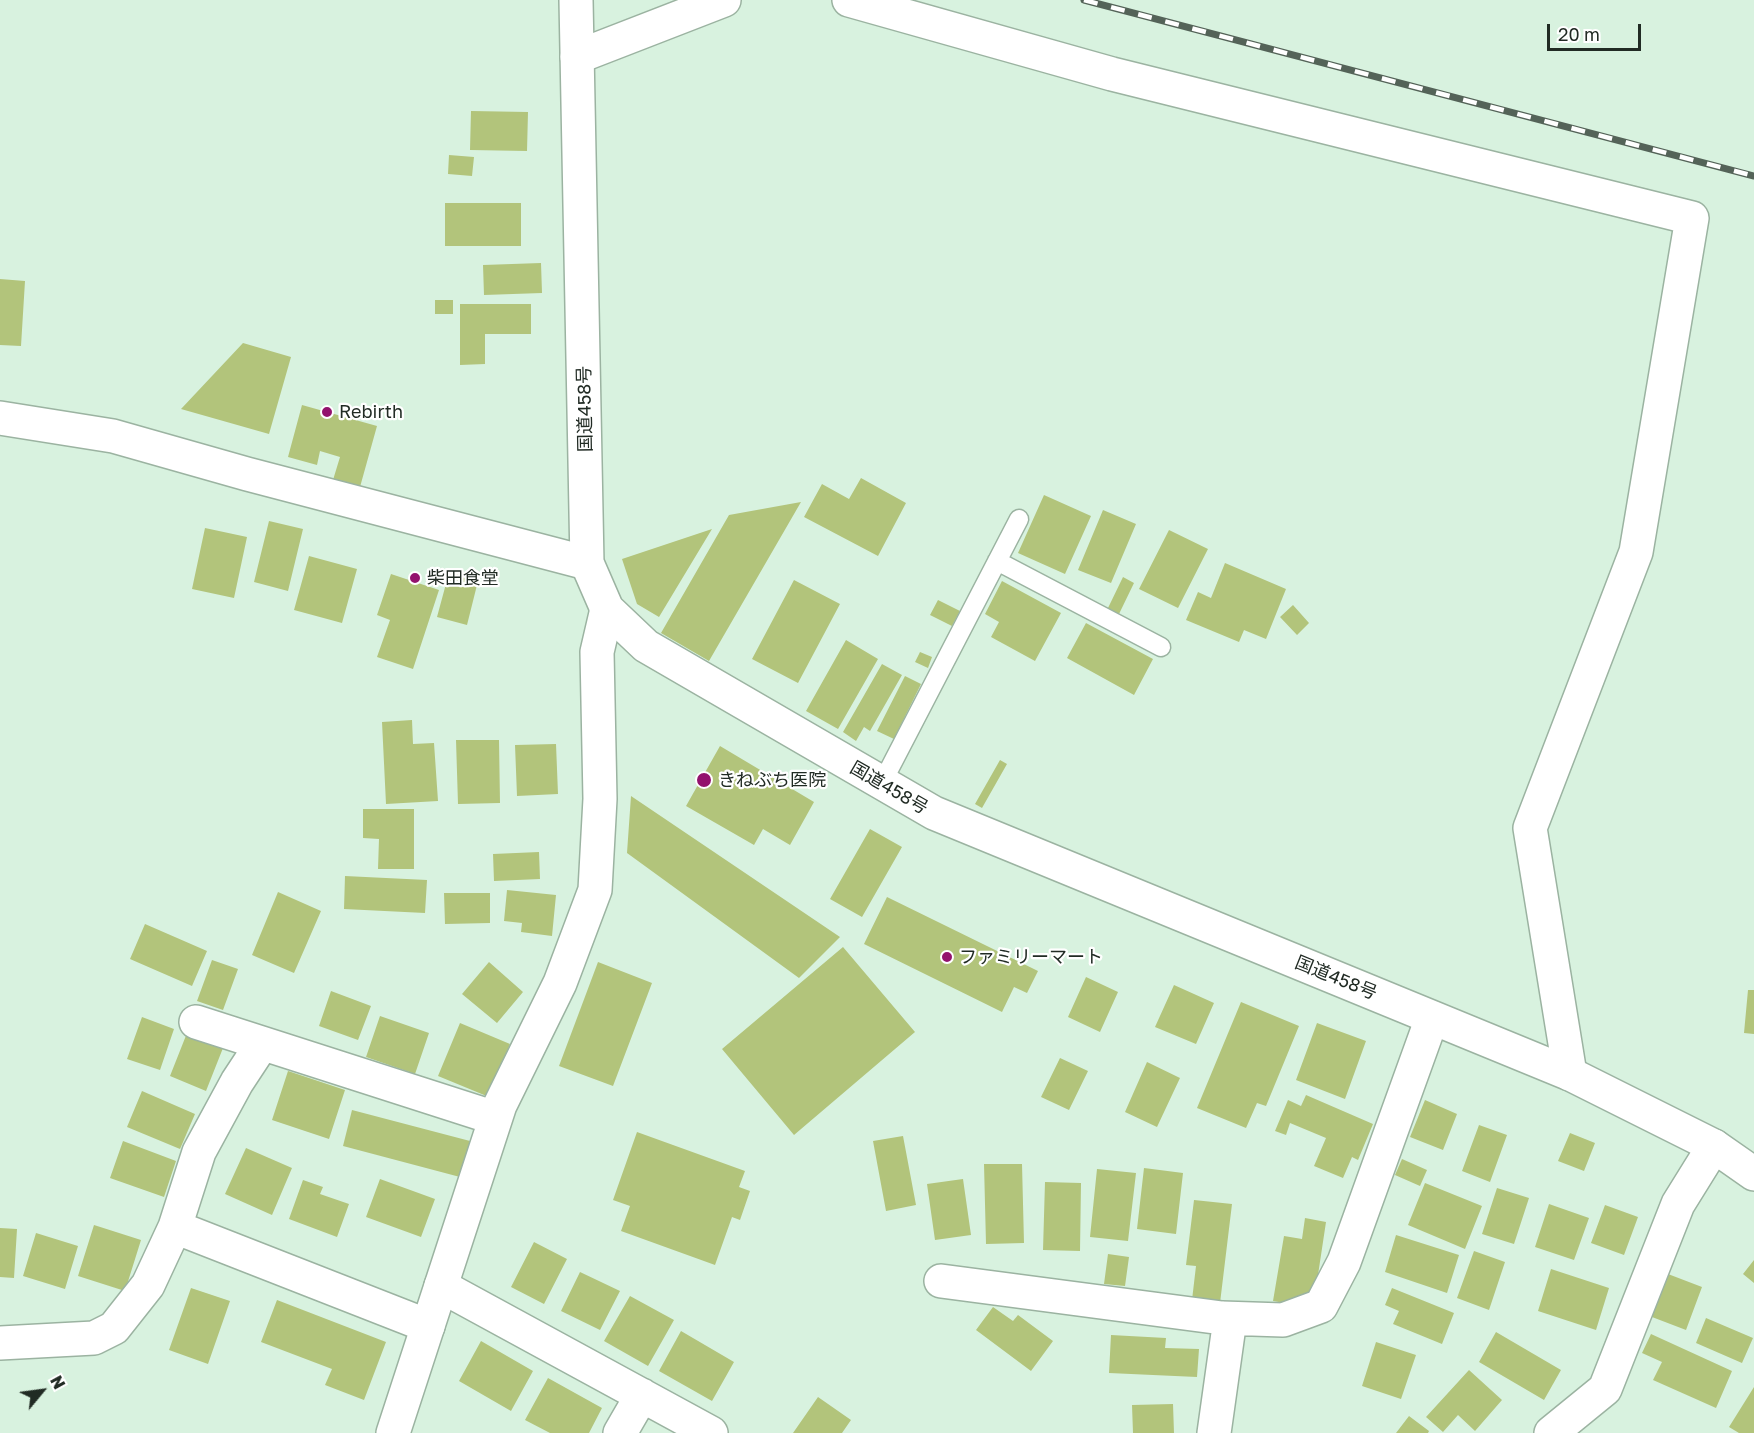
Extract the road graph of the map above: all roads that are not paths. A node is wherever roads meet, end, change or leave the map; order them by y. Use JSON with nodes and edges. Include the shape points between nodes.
{"nodes":[{"id":1,"x":576,"y":0,"type":"edge"},
{"id":2,"x":724,"y":0,"type":"edge"},
{"id":3,"x":849,"y":0,"type":"edge"},
{"id":4,"x":578,"y":57,"type":"junction"},
{"id":5,"x":0,"y":418,"type":"edge"},
{"id":6,"x":1019,"y":519,"type":"dead end"},
{"id":7,"x":997,"y":561,"type":"junction"},
{"id":8,"x":587,"y":563,"type":"junction"},
{"id":9,"x":607,"y":609,"type":"junction"},
{"id":10,"x":1161,"y":647,"type":"dead end"},
{"id":11,"x":882,"y":783,"type":"junction"},
{"id":12,"x":1432,"y":1018,"type":"junction"},
{"id":13,"x":196,"y":1022,"type":"dead end"},
{"id":14,"x":262,"y":1044,"type":"junction"},
{"id":15,"x":1570,"y":1074,"type":"junction"},
{"id":16,"x":495,"y":1118,"type":"junction"},
{"id":17,"x":1714,"y":1146,"type":"junction"},
{"id":18,"x":1754,"y":1174,"type":"edge"},
{"id":19,"x":175,"y":1227,"type":"junction"},
{"id":20,"x":941,"y":1281,"type":"dead end"},
{"id":21,"x":441,"y":1286,"type":"junction"},
{"id":22,"x":1230,"y":1319,"type":"junction"},
{"id":23,"x":428,"y":1326,"type":"junction"},
{"id":24,"x":0,"y":1343,"type":"edge"},
{"id":25,"x":642,"y":1395,"type":"junction"},
{"id":26,"x":393,"y":1433,"type":"edge"},
{"id":27,"x":621,"y":1433,"type":"edge"},
{"id":28,"x":711,"y":1433,"type":"edge"},
{"id":29,"x":1214,"y":1433,"type":"edge"},
{"id":30,"x":1551,"y":1433,"type":"edge"}],
"edges":[{"from":1,"to":4,"type":"main road","name":"国道458号"},
{"from":2,"to":4,"type":"main road"},
{"from":3,"to":15,"type":"main road","via":[[1112,74],[1692,218],[1636,552],[1530,828]]},
{"from":4,"to":8,"type":"main road","name":"国道458号"},
{"from":5,"to":8,"type":"main road","via":[[113,436]]},
{"from":6,"to":7,"type":"lane"},
{"from":7,"to":10,"type":"lane"},
{"from":7,"to":11,"type":"lane"},
{"from":8,"to":9,"type":"main road","name":"国道458号"},
{"from":9,"to":11,"type":"main road","name":"国道458号","via":[[646,646]]},
{"from":9,"to":16,"type":"main road","via":[[597,652],[600,799],[595,890],[560,983]]},
{"from":11,"to":12,"type":"main road","name":"国道458号","via":[[934,813]]},
{"from":12,"to":15,"type":"main road","name":"国道458号"},
{"from":12,"to":22,"type":"main road","via":[[1344,1262],[1321,1306],[1283,1320]]},
{"from":13,"to":14,"type":"main road"},
{"from":14,"to":16,"type":"main road"},
{"from":14,"to":19,"type":"main road","via":[[199,1152]]},
{"from":15,"to":17,"type":"main road","name":"国道458号"},
{"from":16,"to":21,"type":"main road"},
{"from":17,"to":18,"type":"main road","name":"国道458号"},
{"from":17,"to":30,"type":"main road","via":[[1678,1204],[1605,1389]]},
{"from":19,"to":23,"type":"main road"},
{"from":19,"to":24,"type":"main road","via":[[148,1284],[114,1328],[94,1338]]},
{"from":20,"to":22,"type":"main road"},
{"from":21,"to":23,"type":"main road"},
{"from":21,"to":25,"type":"main road"},
{"from":22,"to":29,"type":"main road"},
{"from":23,"to":26,"type":"main road"},
{"from":25,"to":27,"type":"main road"},
{"from":25,"to":28,"type":"main road"}]}
